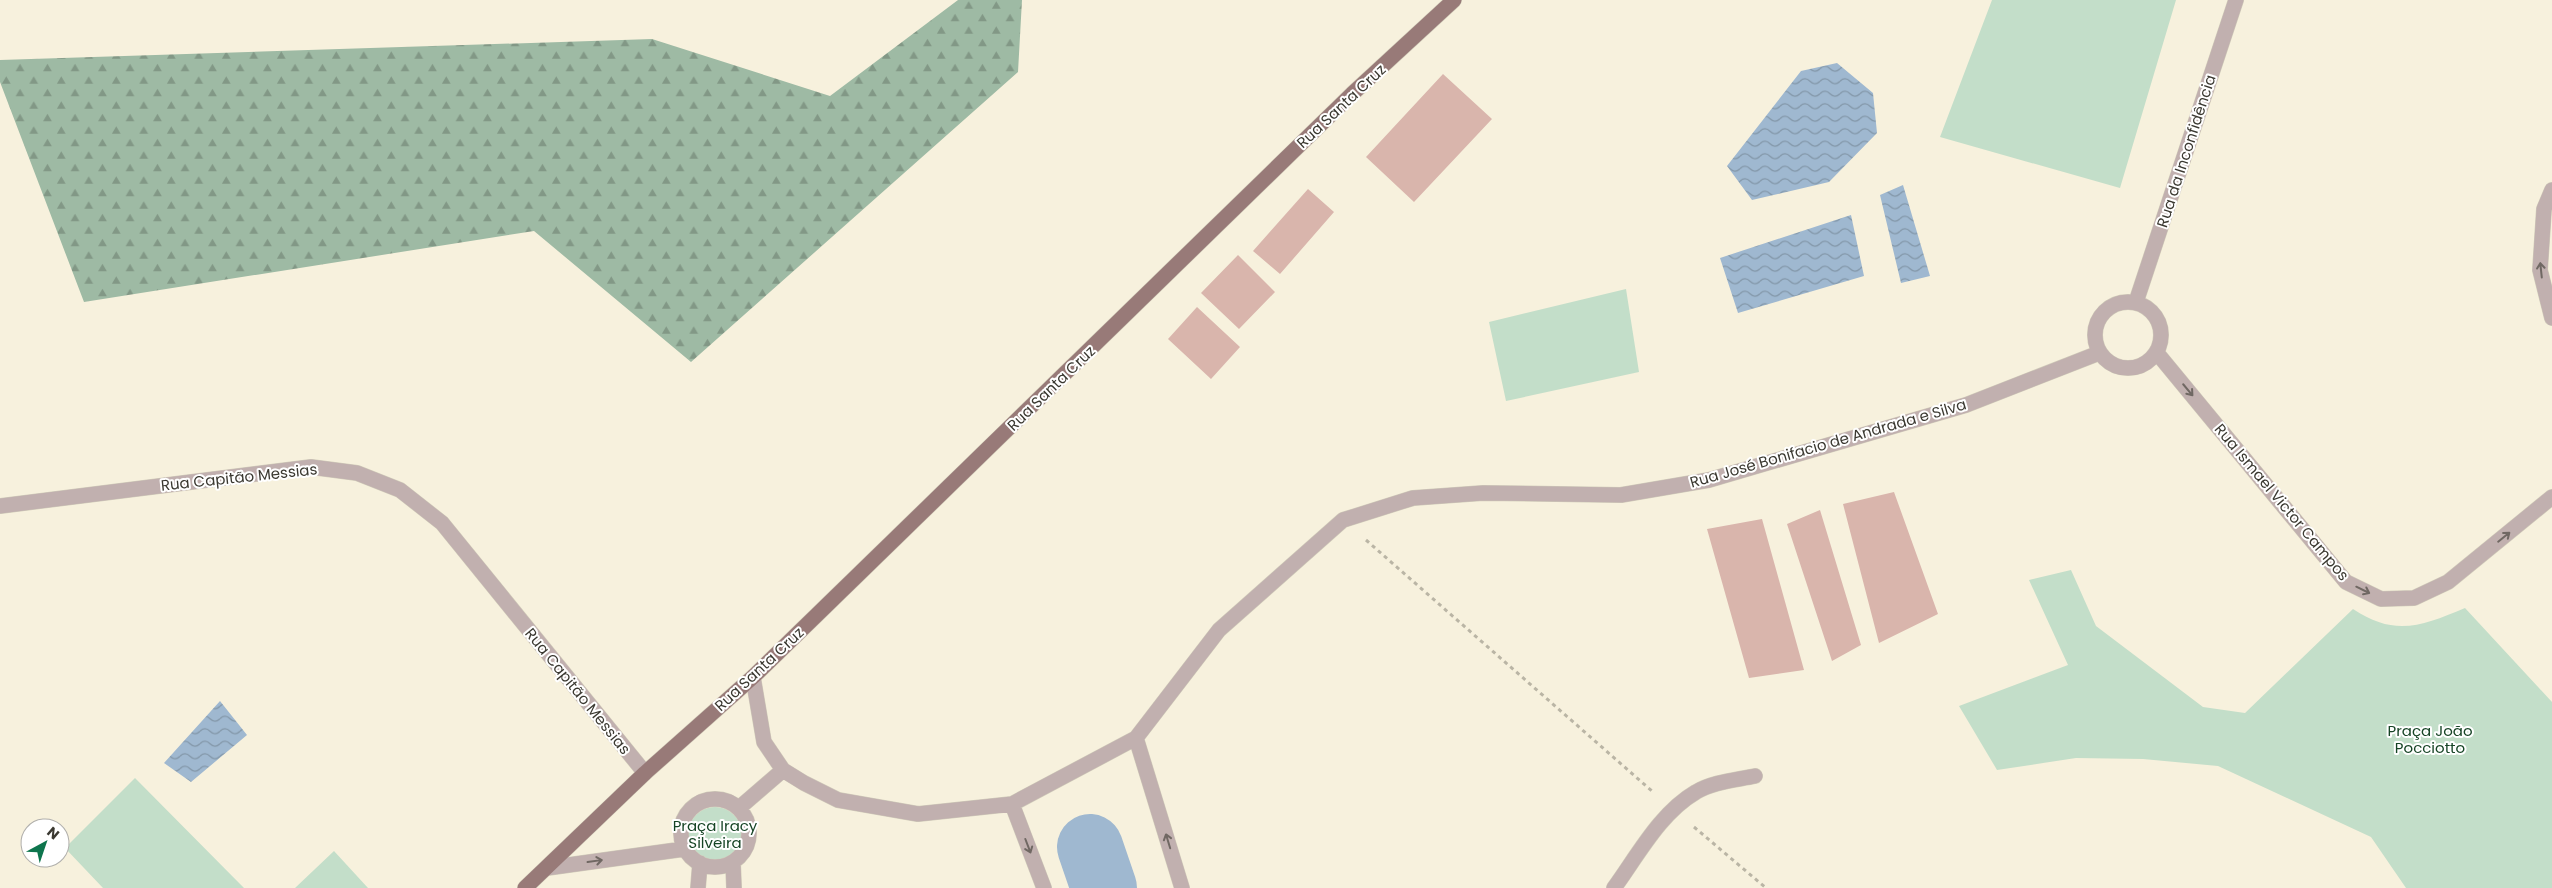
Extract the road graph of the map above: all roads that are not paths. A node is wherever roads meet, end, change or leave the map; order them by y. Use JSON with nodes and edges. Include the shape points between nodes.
{"nodes":[{"id":1,"x":1454,"y":0,"type":"edge"},
{"id":2,"x":2236,"y":0,"type":"edge"},
{"id":3,"x":2552,"y":190,"type":"edge"},
{"id":4,"x":2136,"y":302,"type":"junction"},
{"id":5,"x":2552,"y":318,"type":"edge"},
{"id":6,"x":2156,"y":353,"type":"junction"},
{"id":7,"x":2099,"y":354,"type":"junction"},
{"id":8,"x":2552,"y":497,"type":"edge"},
{"id":9,"x":0,"y":506,"type":"edge"},
{"id":10,"x":753,"y":676,"type":"junction"},
{"id":11,"x":1136,"y":738,"type":"junction"},
{"id":12,"x":783,"y":770,"type":"junction"},
{"id":13,"x":645,"y":773,"type":"junction"},
{"id":14,"x":1755,"y":776,"type":"dead end"},
{"id":15,"x":1012,"y":804,"type":"junction"},
{"id":16,"x":739,"y":808,"type":"junction"},
{"id":17,"x":684,"y":849,"type":"junction"},
{"id":18,"x":700,"y":863,"type":"junction"},
{"id":19,"x":733,"y":863,"type":"junction"},
{"id":20,"x":547,"y":868,"type":"junction"},
{"id":21,"x":525,"y":888,"type":"edge"},
{"id":22,"x":698,"y":888,"type":"edge"},
{"id":23,"x":734,"y":888,"type":"edge"},
{"id":24,"x":1044,"y":888,"type":"edge"},
{"id":25,"x":1182,"y":888,"type":"edge"},
{"id":26,"x":1614,"y":888,"type":"edge"}],
"edges":[{"from":1,"to":10,"type":"main road","name":"Rua Santa Cruz","via":[[1352,94]]},
{"from":2,"to":4,"type":"street","name":"Rua da Inconfidência"},
{"from":5,"to":3,"type":"street","one_way":true,"via":[[2540,270],[2544,209]]},
{"from":4,"to":6,"type":"street","via":[[2154,313],[2162,332]]},
{"from":4,"to":7,"type":"street","via":[[2116,303],[2100,315],[2093,334]]},
{"from":6,"to":7,"type":"street","via":[[2145,364],[2128,369],[2112,365]]},
{"from":6,"to":8,"type":"street","name":"Rua Ismael Victor Campos","one_way":true,"via":[[2346,582],[2381,599],[2414,598],[2448,582]]},
{"from":7,"to":11,"type":"street","name":"Rua José Bonifacio de Andrada e Silva","via":[[1966,405],[1709,480],[1621,495],[1483,493],[1412,498],[1343,520],[1219,630]]},
{"from":9,"to":13,"type":"street","name":"Rua Capitão Messias","via":[[311,467],[356,473],[400,490],[442,524]]},
{"from":10,"to":12,"type":"street","name":"Rua José Bonifacio de Andrada e Silva","via":[[764,742]]},
{"from":10,"to":13,"type":"main road","name":"Rua Santa Cruz"},
{"from":11,"to":15,"type":"street","name":"Rua José Bonifacio de Andrada e Silva"},
{"from":25,"to":11,"type":"street","one_way":true},
{"from":12,"to":15,"type":"street","name":"Rua José Bonifacio de Andrada e Silva","via":[[838,800],[918,814]]},
{"from":12,"to":16,"type":"street"},
{"from":13,"to":20,"type":"main road","name":"Rua Santa Cruz"},
{"from":14,"to":26,"type":"street","via":[[1697,791],[1673,809]]},
{"from":15,"to":24,"type":"street","one_way":true},
{"from":16,"to":17,"type":"street","via":[[720,799],[698,802],[690,809],[680,828]]},
{"from":16,"to":19,"type":"street","via":[[748,824],[749,842]]},
{"from":17,"to":18,"type":"street"},
{"from":20,"to":17,"type":"street","one_way":true},
{"from":18,"to":19,"type":"street","via":[[708,867]]},
{"from":18,"to":22,"type":"street"},
{"from":19,"to":23,"type":"street"},
{"from":20,"to":21,"type":"main road","name":"Rua Santa Cruz"}]}
